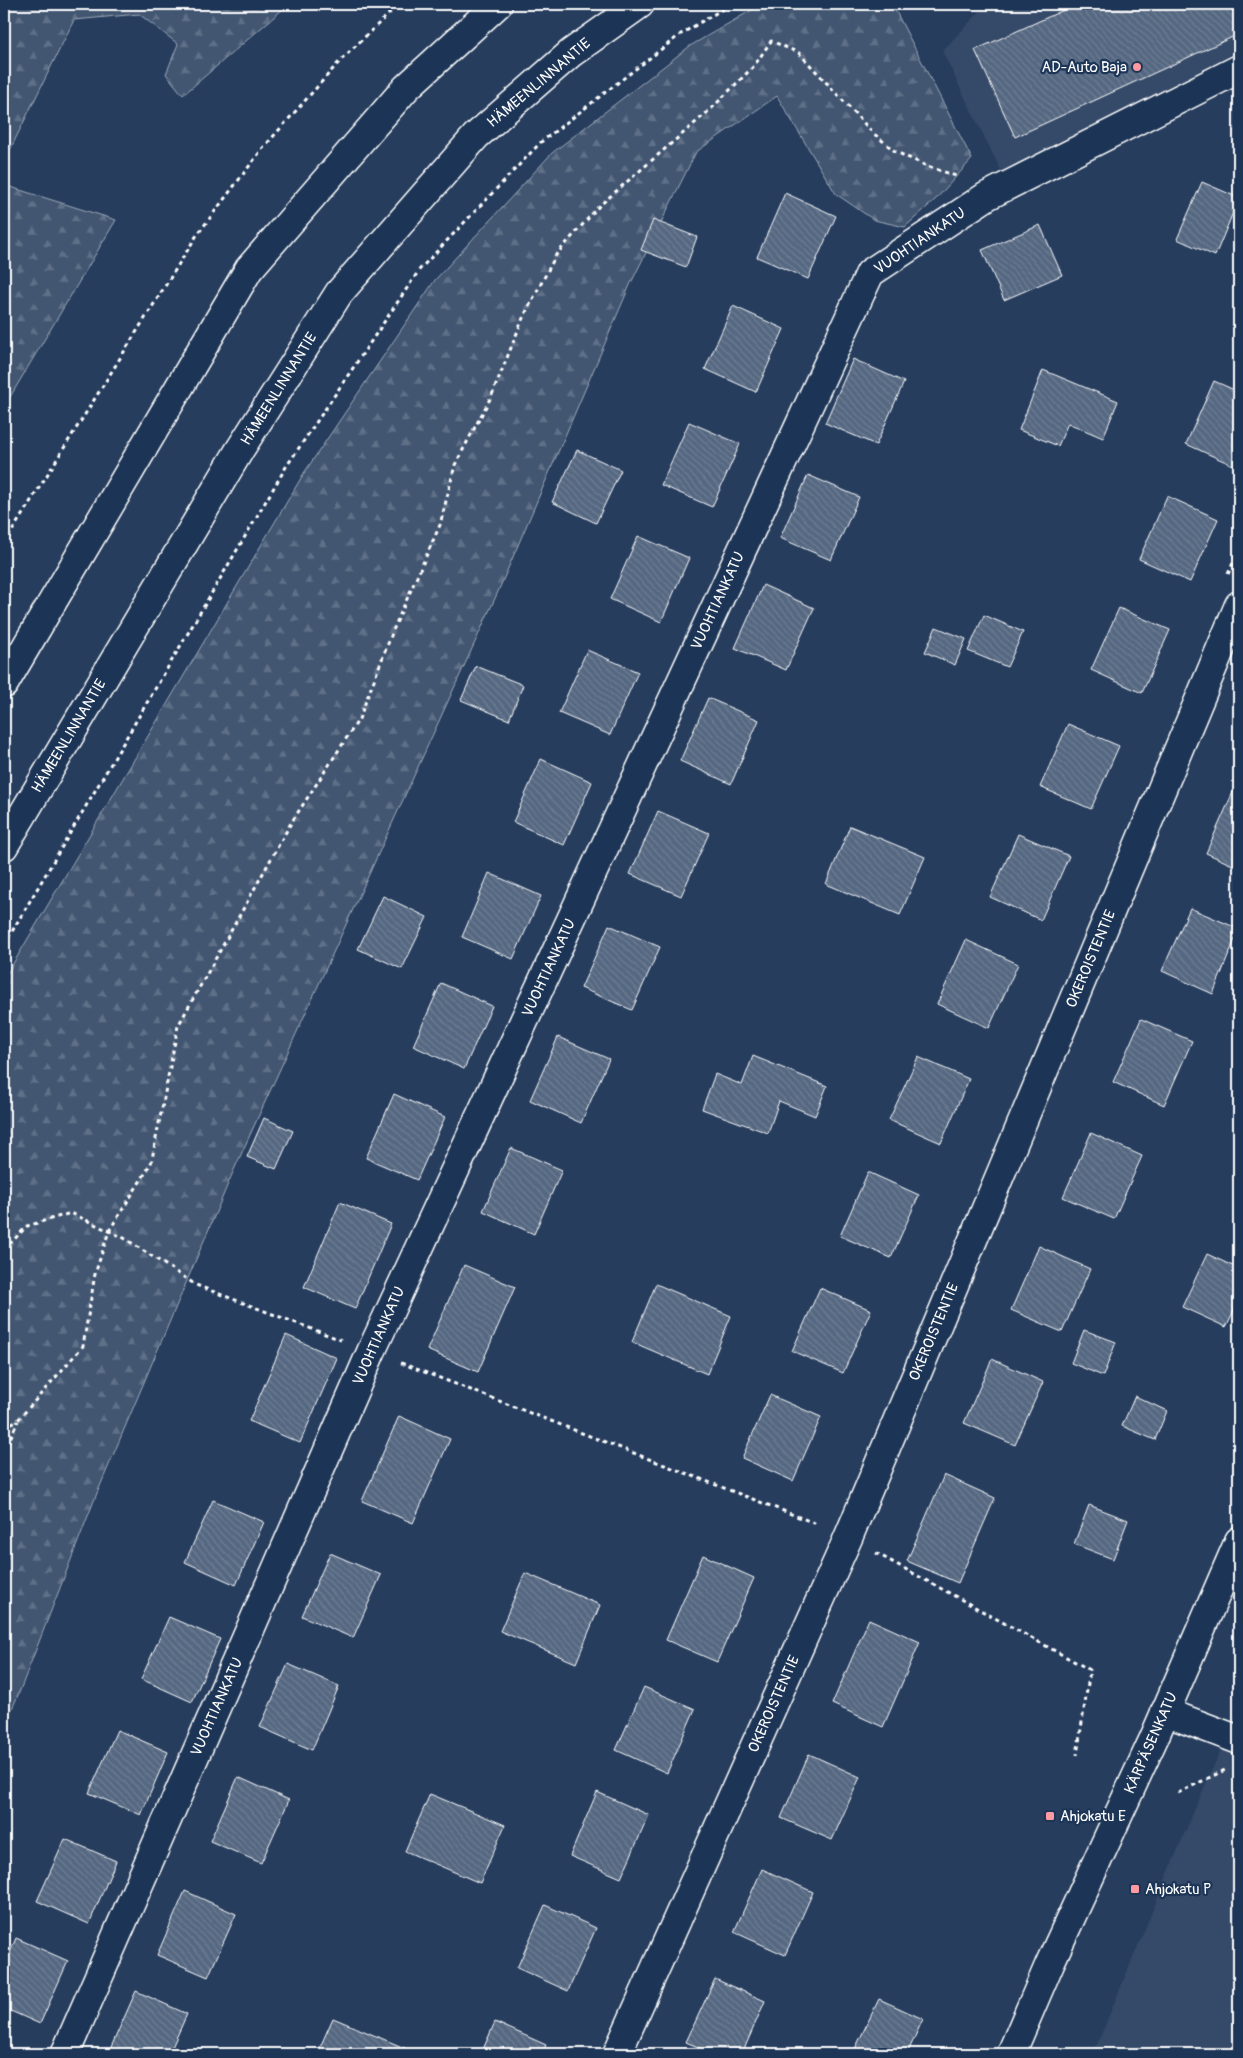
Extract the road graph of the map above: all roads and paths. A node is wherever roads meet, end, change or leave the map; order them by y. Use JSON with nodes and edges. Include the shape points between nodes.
{"nodes":[{"id":1,"x":399,"y":4,"type":"edge"},
{"id":2,"x":498,"y":4,"type":"edge"},
{"id":3,"x":640,"y":4,"type":"edge"},
{"id":4,"x":731,"y":4,"type":"edge"},
{"id":5,"x":1239,"y":69,"type":"edge"},
{"id":6,"x":998,"y":190,"type":"junction"},
{"id":7,"x":4,"y":544,"type":"edge"},
{"id":8,"x":1239,"y":605,"type":"edge"},
{"id":9,"x":4,"y":684,"type":"edge"},
{"id":10,"x":4,"y":846,"type":"edge"},
{"id":11,"x":4,"y":944,"type":"edge"},
{"id":12,"x":109,"y":1231,"type":"junction"},
{"id":13,"x":4,"y":1250,"type":"edge"},
{"id":14,"x":371,"y":1352,"type":"junction"},
{"id":15,"x":18,"y":1420,"type":"junction"},
{"id":16,"x":4,"y":1427,"type":"edge"},
{"id":17,"x":4,"y":1452,"type":"edge"},
{"id":18,"x":848,"y":1538,"type":"junction"},
{"id":19,"x":1239,"y":1541,"type":"edge"},
{"id":20,"x":1165,"y":1712,"type":"junction"},
{"id":21,"x":1239,"y":1740,"type":"edge"},
{"id":22,"x":1077,"y":1755,"type":"dead end"},
{"id":23,"x":1225,"y":1770,"type":"dead end"},
{"id":24,"x":1178,"y":1793,"type":"dead end"},
{"id":25,"x":65,"y":2054,"type":"edge"},
{"id":26,"x":617,"y":2054,"type":"edge"},
{"id":27,"x":1011,"y":2054,"type":"edge"}],
"edges":[{"from":1,"to":7,"type":"path","via":[[341,60],[263,148],[196,235]]},
{"from":2,"to":9,"type":"street","via":[[406,88],[249,269]]},
{"from":3,"to":10,"type":"street","name":"HÄMEENLINNANTIE","via":[[571,53],[476,136],[340,293],[239,451]]},
{"from":4,"to":11,"type":"path","via":[[681,34],[541,142],[420,269],[286,467]]},
{"from":5,"to":6,"type":"street","name":"VUOHTIANKATU"},
{"from":6,"to":12,"type":"path","via":[[896,152],[873,133],[799,54],[771,42],[754,66],[710,110],[599,206],[556,255],[523,318],[492,395],[454,465],[440,526],[394,628],[359,719],[291,823],[178,1026],[151,1164]]},
{"from":6,"to":14,"type":"street","name":"VUOHTIANKATU","via":[[870,273]]},
{"from":8,"to":18,"type":"street","name":"OKEROISTENTIE"},
{"from":12,"to":13,"type":"path","via":[[70,1213],[28,1226]]},
{"from":12,"to":14,"type":"path","via":[[196,1285]]},
{"from":12,"to":15,"type":"path","via":[[95,1274],[83,1346]]},
{"from":14,"to":18,"type":"path"},
{"from":14,"to":25,"type":"street","name":"VUOHTIANKATU"},
{"from":15,"to":16,"type":"path"},
{"from":15,"to":17,"type":"path"},
{"from":18,"to":22,"type":"path","via":[[1090,1670]]},
{"from":18,"to":26,"type":"street","name":"OKEROISTENTIE"},
{"from":19,"to":20,"type":"street","name":"KÄRPÄSENKATU"},
{"from":20,"to":21,"type":"street"},
{"from":20,"to":27,"type":"street","name":"KÄRPÄSENKATU"},
{"from":23,"to":24,"type":"path"}]}
